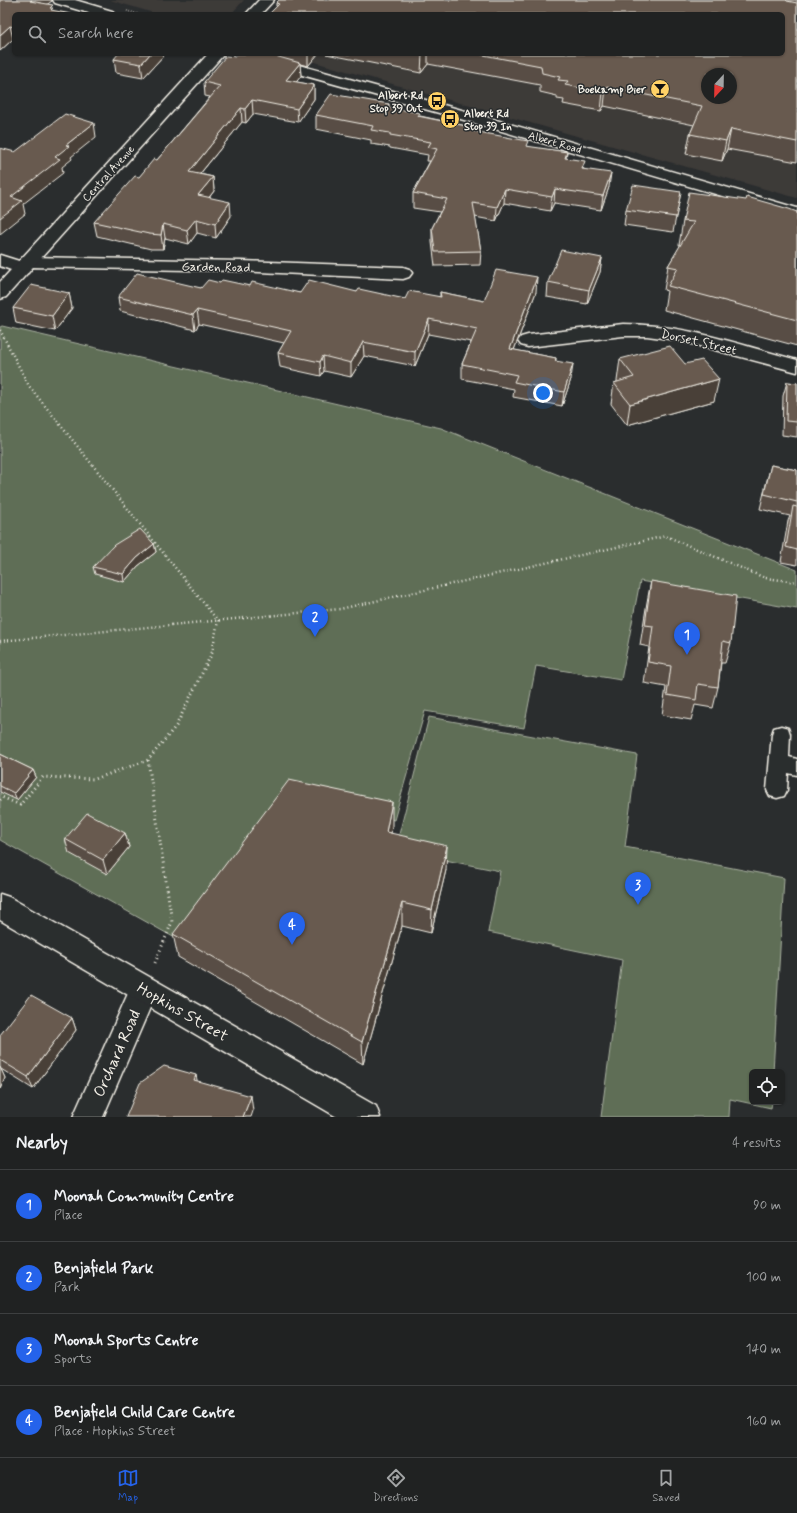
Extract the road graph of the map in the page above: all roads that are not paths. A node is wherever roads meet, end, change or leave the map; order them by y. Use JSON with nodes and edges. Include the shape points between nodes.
{"nodes":[{"id":1,"x":60,"y":0,"type":"edge"},
{"id":2,"x":267,"y":0,"type":"edge"},
{"id":3,"x":100,"y":12,"type":"edge"},
{"id":4,"x":255,"y":12,"type":"edge"},
{"id":5,"x":214,"y":56,"type":"edge"},
{"id":6,"x":249,"y":56,"type":"edge"},
{"id":7,"x":797,"y":213,"type":"edge"},
{"id":8,"x":0,"y":260,"type":"edge"},
{"id":9,"x":25,"y":265,"type":"junction"},
{"id":10,"x":403,"y":273,"type":"dead end"},
{"id":11,"x":0,"y":292,"type":"edge"},
{"id":12,"x":528,"y":341,"type":"dead end"},
{"id":13,"x":797,"y":366,"type":"edge"},
{"id":14,"x":781,"y":734,"type":"dead end"},
{"id":15,"x":788,"y":765,"type":"edge"},
{"id":16,"x":777,"y":790,"type":"dead end"},
{"id":17,"x":0,"y":906,"type":"edge"},
{"id":18,"x":144,"y":989,"type":"junction"},
{"id":19,"x":88,"y":1117,"type":"edge"},
{"id":20,"x":365,"y":1117,"type":"edge"}],
"edges":[{"from":1,"to":3,"type":"street"},
{"from":2,"to":4,"type":"street"},
{"from":5,"to":9,"type":"street","name":"Central Avenue"},
{"from":6,"to":7,"type":"street","name":"Albert Road","via":[[452,112]]},
{"from":8,"to":9,"type":"street","name":"Garden Road"},
{"from":9,"to":10,"type":"street","name":"Garden Road","via":[[241,266]]},
{"from":9,"to":11,"type":"street","name":"Central Avenue"},
{"from":12,"to":13,"type":"street","name":"Dorset Street","via":[[623,330],[647,330],[677,334]]},
{"from":14,"to":15,"type":"lane"},
{"from":15,"to":16,"type":"lane"},
{"from":17,"to":18,"type":"street","name":"Hopkins Street"},
{"from":18,"to":19,"type":"street","name":"Orchard Road"},
{"from":18,"to":20,"type":"street","name":"Hopkins Street"}]}
